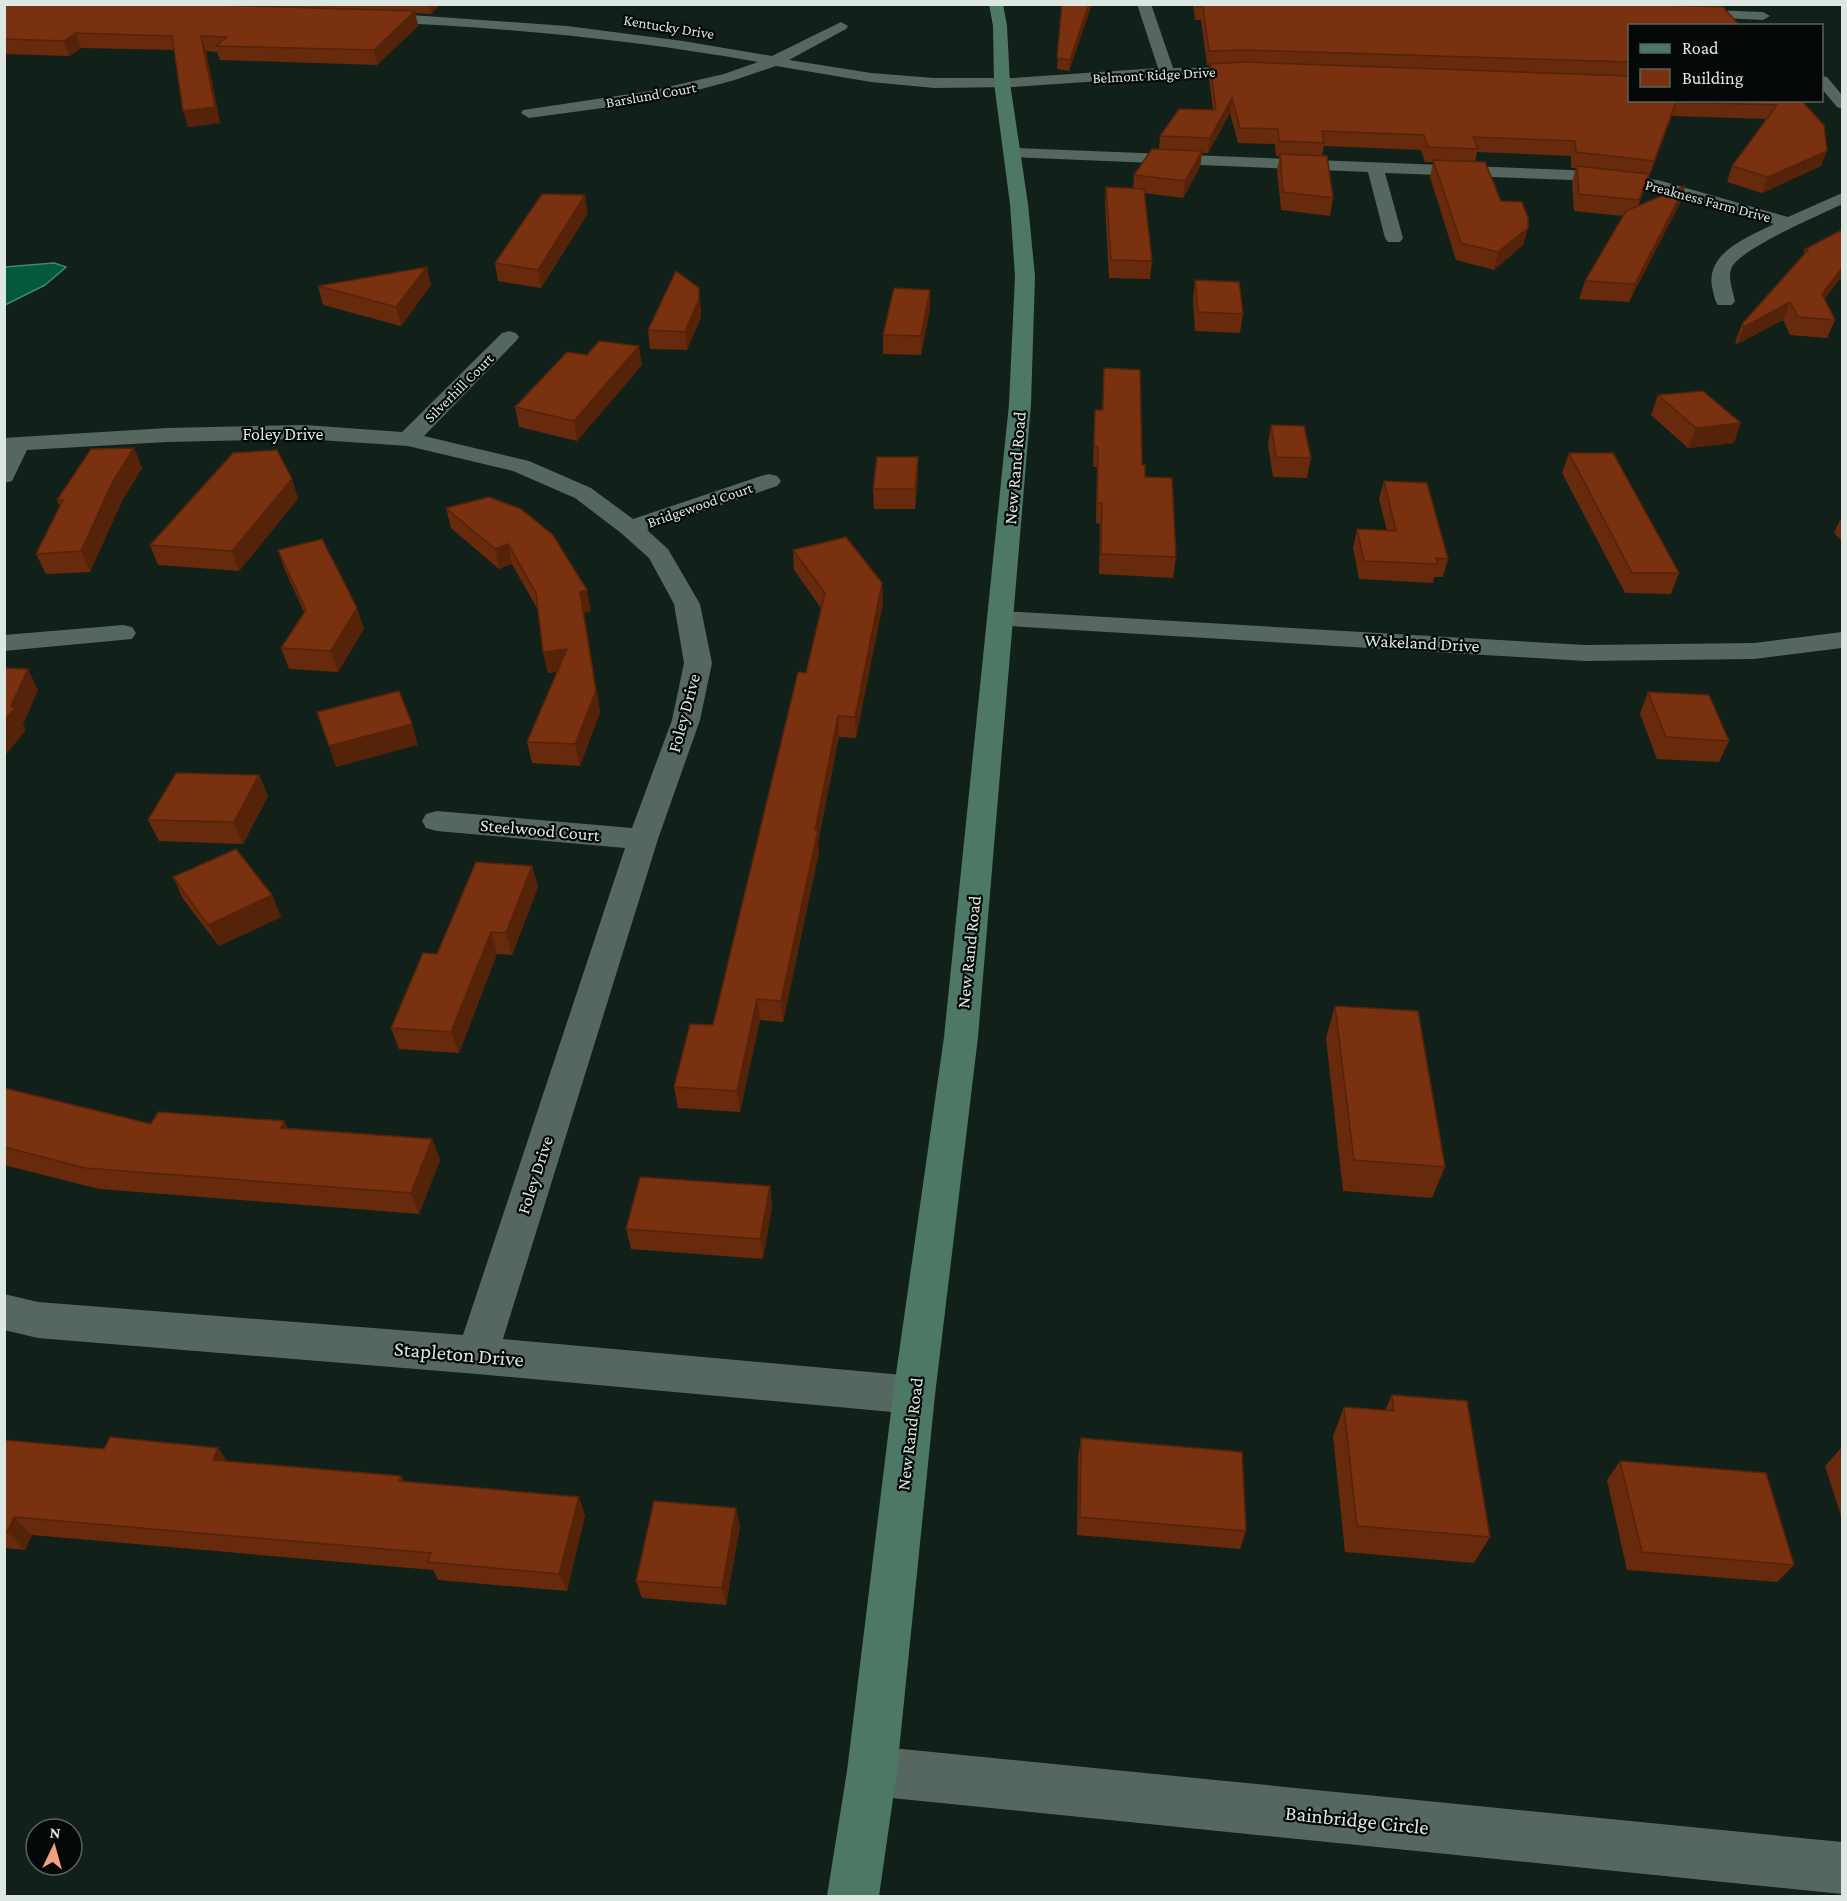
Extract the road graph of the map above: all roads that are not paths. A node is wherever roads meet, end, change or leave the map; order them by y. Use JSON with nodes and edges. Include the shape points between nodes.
{"nodes":[{"id":1,"x":996,"y":4,"type":"edge"},
{"id":2,"x":1144,"y":4,"type":"edge"},
{"id":3,"x":1753,"y":4,"type":"edge"},
{"id":4,"x":1668,"y":13,"type":"edge"},
{"id":5,"x":355,"y":17,"type":"edge"},
{"id":6,"x":1767,"y":21,"type":"edge"},
{"id":7,"x":841,"y":26,"type":"dead end"},
{"id":8,"x":769,"y":62,"type":"junction"},
{"id":9,"x":1268,"y":71,"type":"edge"},
{"id":10,"x":1167,"y":73,"type":"junction"},
{"id":11,"x":1002,"y":83,"type":"junction"},
{"id":12,"x":1825,"y":87,"type":"edge"},
{"id":13,"x":1842,"y":104,"type":"edge"},
{"id":14,"x":529,"y":113,"type":"dead end"},
{"id":15,"x":1013,"y":153,"type":"junction"},
{"id":16,"x":1375,"y":167,"type":"junction"},
{"id":17,"x":1842,"y":198,"type":"edge"},
{"id":18,"x":1791,"y":224,"type":"junction"},
{"id":19,"x":1394,"y":238,"type":"dead end"},
{"id":20,"x":1725,"y":301,"type":"dead end"},
{"id":21,"x":509,"y":337,"type":"dead end"},
{"id":22,"x":408,"y":439,"type":"junction"},
{"id":23,"x":11,"y":445,"type":"edge"},
{"id":24,"x":4,"y":476,"type":"edge"},
{"id":25,"x":769,"y":481,"type":"dead end"},
{"id":26,"x":630,"y":528,"type":"junction"},
{"id":27,"x":1001,"y":619,"type":"junction"},
{"id":28,"x":123,"y":633,"type":"dead end"},
{"id":29,"x":1842,"y":640,"type":"edge"},
{"id":30,"x":4,"y":643,"type":"edge"},
{"id":31,"x":437,"y":821,"type":"dead end"},
{"id":32,"x":643,"y":839,"type":"junction"},
{"id":33,"x":4,"y":1312,"type":"edge"},
{"id":34,"x":477,"y":1355,"type":"junction"},
{"id":35,"x":914,"y":1395,"type":"junction"},
{"id":36,"x":872,"y":1771,"type":"junction"},
{"id":37,"x":1842,"y":1868,"type":"edge"},
{"id":38,"x":853,"y":1896,"type":"edge"}],
"edges":[{"from":1,"to":11,"type":"street","name":"New Rand Road"},
{"from":2,"to":10,"type":"street"},
{"from":3,"to":6,"type":"street"},
{"from":4,"to":6,"type":"street"},
{"from":5,"to":8,"type":"street","name":"Kentucky Drive","via":[[467,21],[593,32]]},
{"from":7,"to":8,"type":"street","name":"Barslund Court","via":[[815,44]]},
{"from":8,"to":11,"type":"street","name":"Kentucky Drive","via":[[863,77]]},
{"from":8,"to":14,"type":"street","name":"Barslund Court","via":[[729,79],[658,96]]},
{"from":9,"to":10,"type":"street","name":"Belmont Ridge Drive"},
{"from":10,"to":11,"type":"street","name":"Belmont Ridge Drive"},
{"from":11,"to":15,"type":"street","name":"New Rand Road"},
{"from":12,"to":13,"type":"street"},
{"from":15,"to":16,"type":"street","name":"Preakness Farm Drive"},
{"from":15,"to":27,"type":"street","name":"New Rand Road","via":[[1025,280],[1020,404]]},
{"from":16,"to":18,"type":"street","name":"Preakness Farm Drive","via":[[1571,175],[1658,185]]},
{"from":16,"to":19,"type":"street"},
{"from":17,"to":18,"type":"street"},
{"from":18,"to":20,"type":"street","via":[[1738,250],[1723,266],[1720,278]]},
{"from":21,"to":22,"type":"street","name":"Silverhill Court"},
{"from":22,"to":23,"type":"street","name":"Foley Drive","via":[[305,432],[167,435]]},
{"from":22,"to":26,"type":"street","name":"Foley Drive","via":[[521,465],[583,493]]},
{"from":23,"to":24,"type":"street"},
{"from":25,"to":26,"type":"street","name":"Bridgewood Court"},
{"from":26,"to":32,"type":"street","name":"Foley Drive","via":[[659,554],[687,604],[698,663],[686,720]]},
{"from":27,"to":29,"type":"street","name":"Wakeland Drive","via":[[1585,653],[1754,651]]},
{"from":27,"to":35,"type":"street","name":"New Rand Road","via":[[961,1036]]},
{"from":28,"to":30,"type":"street"},
{"from":31,"to":32,"type":"street","name":"Steelwood Court"},
{"from":32,"to":34,"type":"street","name":"Foley Drive"},
{"from":33,"to":34,"type":"street","name":"Stapleton Drive","via":[[38,1320]]},
{"from":34,"to":35,"type":"street","name":"Stapleton Drive"},
{"from":35,"to":36,"type":"street","name":"New Rand Road"},
{"from":36,"to":37,"type":"street","name":"Bainbridge Circle"},
{"from":36,"to":38,"type":"street","name":"New Rand Road"}]}
